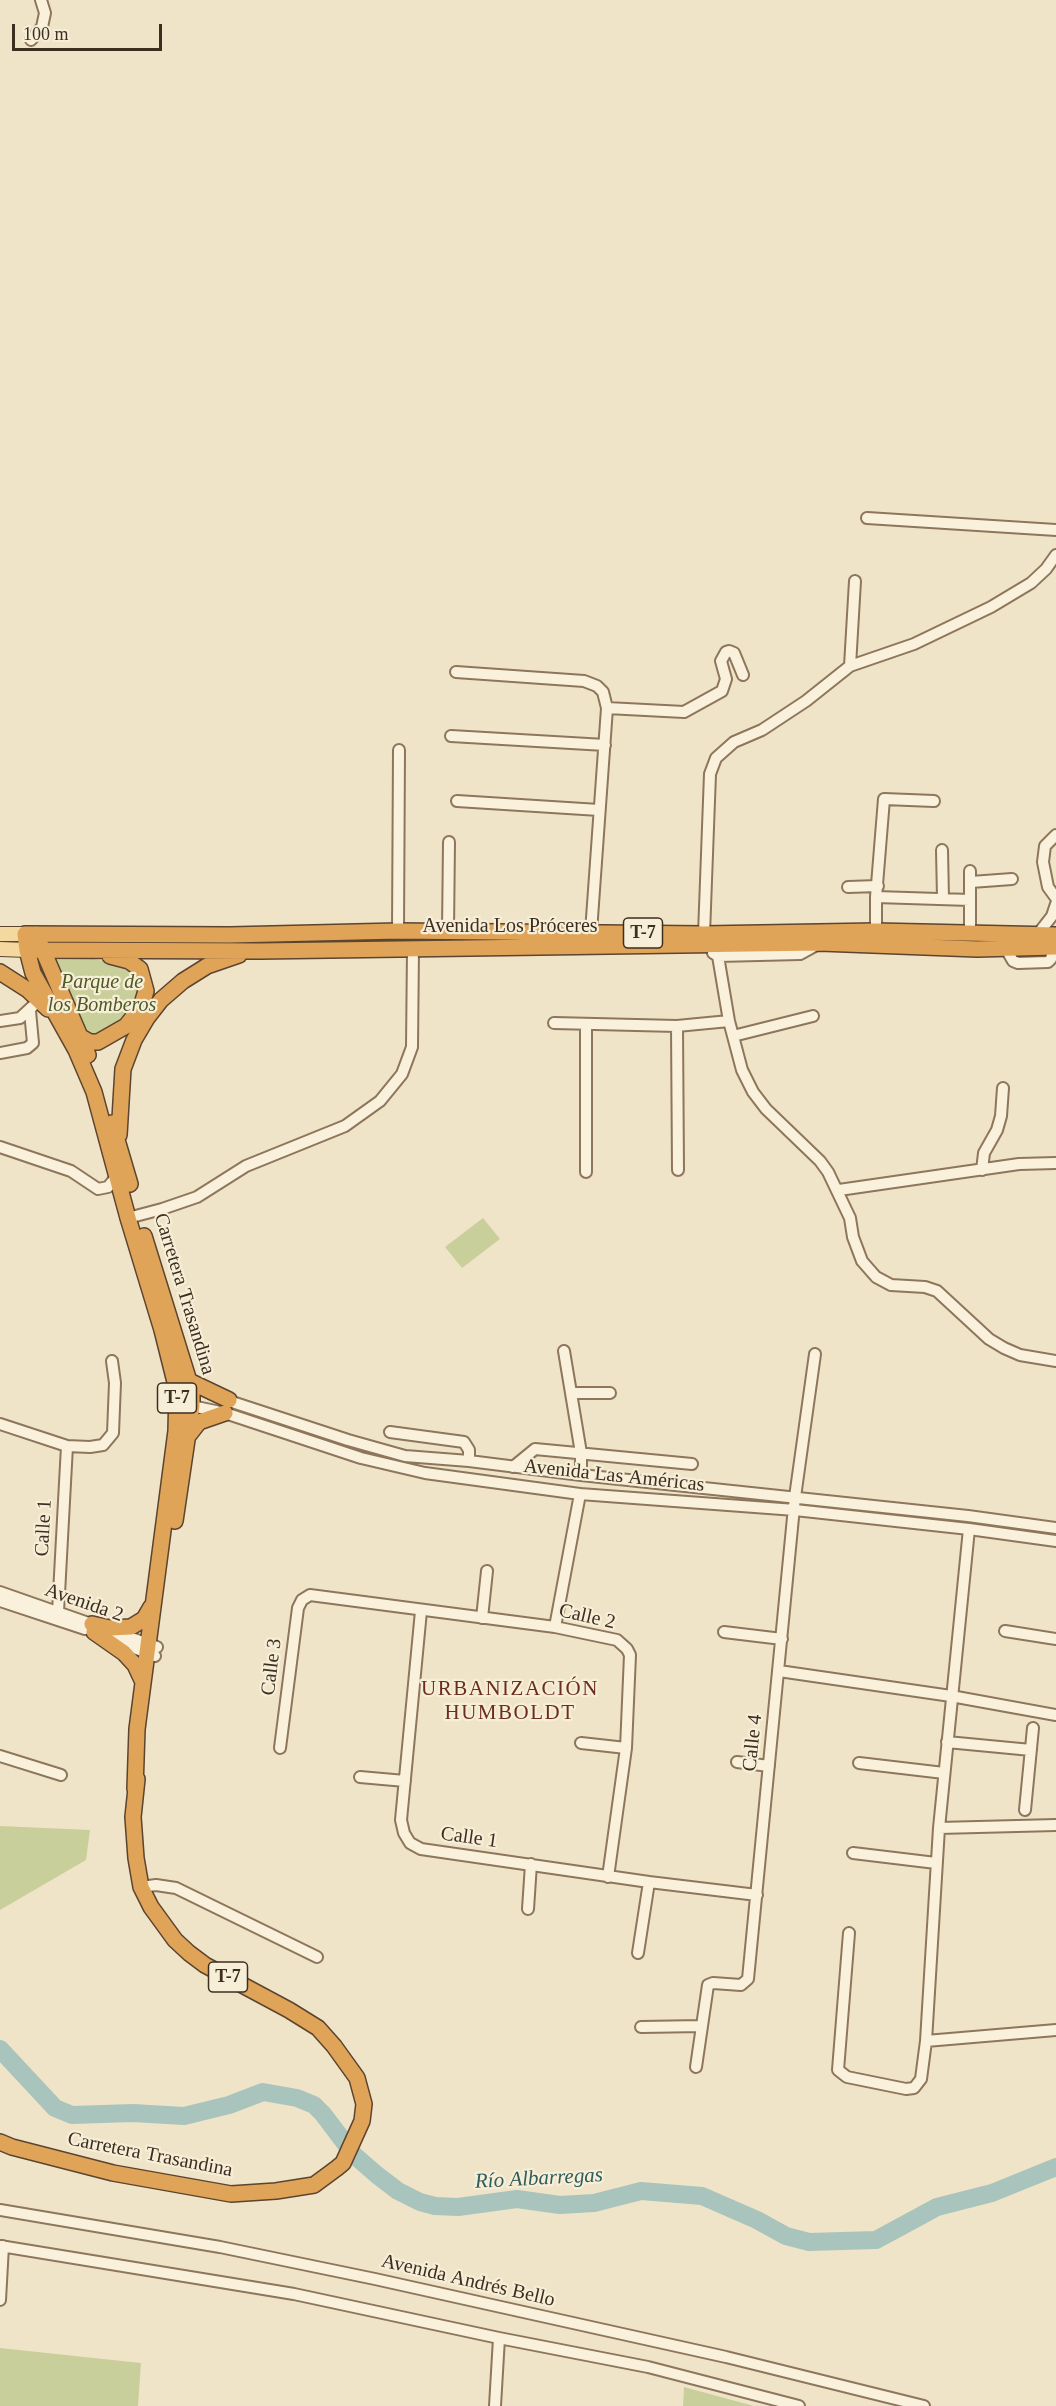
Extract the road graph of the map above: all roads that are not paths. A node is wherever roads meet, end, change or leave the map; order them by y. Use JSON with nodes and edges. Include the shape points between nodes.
{"nodes":[{"id":1,"x":40,"y":0,"type":"edge"},
{"id":2,"x":31,"y":40,"type":"dead end"},
{"id":3,"x":867,"y":518,"type":"dead end"},
{"id":4,"x":1056,"y":530,"type":"edge"},
{"id":5,"x":1056,"y":555,"type":"edge"},
{"id":6,"x":855,"y":582,"type":"dead end"},
{"id":7,"x":850,"y":666,"type":"junction"},
{"id":8,"x":456,"y":672,"type":"dead end"},
{"id":9,"x":743,"y":675,"type":"dead end"},
{"id":10,"x":607,"y":708,"type":"junction"},
{"id":11,"x":451,"y":736,"type":"dead end"},
{"id":12,"x":605,"y":746,"type":"junction"},
{"id":13,"x":399,"y":750,"type":"dead end"},
{"id":14,"x":457,"y":801,"type":"dead end"},
{"id":15,"x":934,"y":801,"type":"dead end"},
{"id":16,"x":599,"y":810,"type":"junction"},
{"id":17,"x":1056,"y":835,"type":"edge"},
{"id":18,"x":449,"y":842,"type":"dead end"},
{"id":19,"x":942,"y":850,"type":"dead end"},
{"id":20,"x":1012,"y":879,"type":"dead end"},
{"id":21,"x":848,"y":887,"type":"dead end"},
{"id":22,"x":877,"y":892,"type":"junction"},
{"id":23,"x":1056,"y":897,"type":"edge"},
{"id":24,"x":943,"y":898,"type":"junction"},
{"id":25,"x":970,"y":900,"type":"junction"},
{"id":26,"x":1056,"y":904,"type":"edge"},
{"id":27,"x":1054,"y":916,"type":"edge"},
{"id":28,"x":398,"y":931,"type":"junction"},
{"id":29,"x":448,"y":931,"type":"junction"},
{"id":30,"x":876,"y":931,"type":"junction"},
{"id":31,"x":591,"y":932,"type":"junction"},
{"id":32,"x":970,"y":933,"type":"junction"},
{"id":33,"x":0,"y":934,"type":"edge"},
{"id":34,"x":31,"y":934,"type":"junction"},
{"id":35,"x":1038,"y":934,"type":"junction"},
{"id":36,"x":703,"y":940,"type":"junction"},
{"id":37,"x":820,"y":943,"type":"junction"},
{"id":38,"x":1055,"y":943,"type":"edge"},
{"id":39,"x":0,"y":949,"type":"edge"},
{"id":40,"x":413,"y":949,"type":"junction"},
{"id":41,"x":34,"y":950,"type":"junction"},
{"id":42,"x":92,"y":951,"type":"junction"},
{"id":43,"x":260,"y":951,"type":"junction"},
{"id":44,"x":718,"y":956,"type":"junction"},
{"id":45,"x":0,"y":972,"type":"edge"},
{"id":46,"x":34,"y":1005,"type":"junction"},
{"id":47,"x":813,"y":1016,"type":"dead end"},
{"id":48,"x":0,"y":1021,"type":"edge"},
{"id":49,"x":729,"y":1021,"type":"junction"},
{"id":50,"x":554,"y":1023,"type":"dead end"},
{"id":51,"x":62,"y":1024,"type":"junction"},
{"id":52,"x":586,"y":1024,"type":"junction"},
{"id":53,"x":678,"y":1026,"type":"junction"},
{"id":54,"x":733,"y":1036,"type":"junction"},
{"id":55,"x":81,"y":1037,"type":"junction"},
{"id":56,"x":0,"y":1053,"type":"edge"},
{"id":57,"x":1003,"y":1088,"type":"dead end"},
{"id":58,"x":119,"y":1144,"type":"junction"},
{"id":59,"x":0,"y":1147,"type":"edge"},
{"id":60,"x":1056,"y":1163,"type":"edge"},
{"id":61,"x":678,"y":1170,"type":"dead end"},
{"id":62,"x":982,"y":1170,"type":"junction"},
{"id":63,"x":586,"y":1172,"type":"dead end"},
{"id":64,"x":117,"y":1176,"type":"junction"},
{"id":65,"x":839,"y":1190,"type":"junction"},
{"id":66,"x":133,"y":1217,"type":"junction"},
{"id":67,"x":564,"y":1351,"type":"dead end"},
{"id":68,"x":815,"y":1354,"type":"dead end"},
{"id":69,"x":112,"y":1361,"type":"dead end"},
{"id":70,"x":1056,"y":1361,"type":"edge"},
{"id":71,"x":572,"y":1392,"type":"junction"},
{"id":72,"x":610,"y":1393,"type":"dead end"},
{"id":73,"x":186,"y":1395,"type":"junction"},
{"id":74,"x":227,"y":1407,"type":"junction"},
{"id":75,"x":0,"y":1424,"type":"edge"},
{"id":76,"x":390,"y":1432,"type":"dead end"},
{"id":77,"x":188,"y":1436,"type":"junction"},
{"id":78,"x":67,"y":1446,"type":"junction"},
{"id":79,"x":581,"y":1453,"type":"junction"},
{"id":80,"x":469,"y":1461,"type":"junction"},
{"id":81,"x":652,"y":1461,"type":"junction"},
{"id":82,"x":692,"y":1464,"type":"dead end"},
{"id":83,"x":513,"y":1467,"type":"junction"},
{"id":84,"x":580,"y":1475,"type":"junction"},
{"id":85,"x":655,"y":1483,"type":"junction"},
{"id":86,"x":580,"y":1494,"type":"junction"},
{"id":87,"x":795,"y":1497,"type":"junction"},
{"id":88,"x":795,"y":1510,"type":"junction"},
{"id":89,"x":969,"y":1528,"type":"junction"},
{"id":90,"x":1056,"y":1528,"type":"edge"},
{"id":91,"x":1056,"y":1541,"type":"edge"},
{"id":92,"x":487,"y":1571,"type":"dead end"},
{"id":93,"x":0,"y":1592,"type":"edge"},
{"id":94,"x":310,"y":1595,"type":"joint"},
{"id":95,"x":155,"y":1599,"type":"junction"},
{"id":96,"x":0,"y":1601,"type":"edge"},
{"id":97,"x":421,"y":1611,"type":"junction"},
{"id":98,"x":58,"y":1612,"type":"junction"},
{"id":99,"x":482,"y":1618,"type":"junction"},
{"id":100,"x":93,"y":1628,"type":"junction"},
{"id":101,"x":555,"y":1628,"type":"junction"},
{"id":102,"x":1005,"y":1631,"type":"dead end"},
{"id":103,"x":724,"y":1632,"type":"dead end"},
{"id":104,"x":782,"y":1639,"type":"junction"},
{"id":105,"x":1056,"y":1639,"type":"edge"},
{"id":106,"x":152,"y":1650,"type":"junction"},
{"id":107,"x":779,"y":1671,"type":"junction"},
{"id":108,"x":144,"y":1682,"type":"junction"},
{"id":109,"x":951,"y":1696,"type":"junction"},
{"id":110,"x":1056,"y":1715,"type":"edge"},
{"id":111,"x":1033,"y":1728,"type":"dead end"},
{"id":112,"x":947,"y":1742,"type":"junction"},
{"id":113,"x":581,"y":1743,"type":"dead end"},
{"id":114,"x":280,"y":1748,"type":"dead end"},
{"id":115,"x":626,"y":1748,"type":"junction"},
{"id":116,"x":1031,"y":1750,"type":"junction"},
{"id":117,"x":0,"y":1756,"type":"edge"},
{"id":118,"x":738,"y":1762,"type":"dead end"},
{"id":119,"x":859,"y":1763,"type":"dead end"},
{"id":120,"x":769,"y":1766,"type":"junction"},
{"id":121,"x":944,"y":1773,"type":"junction"},
{"id":122,"x":61,"y":1775,"type":"dead end"},
{"id":123,"x":360,"y":1777,"type":"dead end"},
{"id":124,"x":405,"y":1781,"type":"junction"},
{"id":125,"x":135,"y":1789,"type":"junction"},
{"id":126,"x":1025,"y":1810,"type":"dead end"},
{"id":127,"x":1056,"y":1825,"type":"edge"},
{"id":128,"x":939,"y":1828,"type":"junction"},
{"id":129,"x":853,"y":1853,"type":"dead end"},
{"id":130,"x":936,"y":1863,"type":"junction"},
{"id":131,"x":531,"y":1864,"type":"junction"},
{"id":132,"x":609,"y":1877,"type":"junction"},
{"id":133,"x":649,"y":1882,"type":"junction"},
{"id":134,"x":141,"y":1887,"type":"junction"},
{"id":135,"x":757,"y":1895,"type":"junction"},
{"id":136,"x":528,"y":1909,"type":"dead end"},
{"id":137,"x":849,"y":1933,"type":"dead end"},
{"id":138,"x":638,"y":1953,"type":"dead end"},
{"id":139,"x":317,"y":1956,"type":"dead end"},
{"id":140,"x":702,"y":2026,"type":"junction"},
{"id":141,"x":641,"y":2027,"type":"dead end"},
{"id":142,"x":1056,"y":2030,"type":"edge"},
{"id":143,"x":926,"y":2041,"type":"junction"},
{"id":144,"x":696,"y":2067,"type":"dead end"},
{"id":145,"x":0,"y":2142,"type":"edge"},
{"id":146,"x":0,"y":2210,"type":"edge"},
{"id":147,"x":1,"y":2246,"type":"edge"},
{"id":148,"x":0,"y":2300,"type":"edge"},
{"id":149,"x":499,"y":2338,"type":"junction"},
{"id":150,"x":495,"y":2406,"type":"edge"},
{"id":151,"x":799,"y":2406,"type":"edge"},
{"id":152,"x":924,"y":2406,"type":"edge"}],
"edges":[{"from":1,"to":2,"type":"street","via":[[45,13],[42,27]]},
{"from":3,"to":4,"type":"street"},
{"from":5,"to":7,"type":"street","via":[[1031,583],[991,607],[914,644]]},
{"from":6,"to":7,"type":"street"},
{"from":7,"to":36,"type":"street","via":[[806,701],[762,730],[734,742],[716,758],[710,774]]},
{"from":8,"to":10,"type":"street","via":[[584,681],[603,692]]},
{"from":9,"to":10,"type":"street","via":[[734,653],[729,651],[721,661],[726,679],[722,691],[684,712]]},
{"from":10,"to":12,"type":"street"},
{"from":11,"to":12,"type":"street"},
{"from":12,"to":16,"type":"street"},
{"from":13,"to":28,"type":"street"},
{"from":14,"to":16,"type":"street"},
{"from":15,"to":22,"type":"street","via":[[884,799]]},
{"from":16,"to":31,"type":"street"},
{"from":17,"to":23,"type":"street","via":[[1045,846],[1043,861],[1048,887]]},
{"from":18,"to":29,"type":"street"},
{"from":19,"to":24,"type":"street"},
{"from":20,"to":25,"type":"street","via":[[970,876]]},
{"from":21,"to":22,"type":"street"},
{"from":22,"to":24,"type":"street"},
{"from":22,"to":30,"type":"street"},
{"from":24,"to":25,"type":"street"},
{"from":25,"to":32,"type":"street"},
{"from":26,"to":27,"type":"street"},
{"from":27,"to":35,"type":"street"},
{"from":28,"to":29,"type":"highway","name":"Avenida Los Próceres","number":"T-7"},
{"from":28,"to":34,"type":"highway","name":"Avenida Los Próceres","number":"T-7"},
{"from":29,"to":31,"type":"highway","name":"Avenida Los Próceres","number":"T-7"},
{"from":30,"to":32,"type":"highway","name":"Avenida Los Próceres","number":"T-7"},
{"from":30,"to":36,"type":"highway","name":"Avenida Los Próceres","number":"T-7"},
{"from":31,"to":36,"type":"highway","name":"Avenida Los Próceres","number":"T-7"},
{"from":32,"to":35,"type":"highway","name":"Avenida Los Próceres","number":"T-7"},
{"from":33,"to":34,"type":"main road","name":"Avenida Los Próceres"},
{"from":34,"to":41,"type":"highway","name":"Carretera Trasandina","number":"T-7"},
{"from":35,"to":38,"type":"highway","name":"Avenida Los Próceres","number":"T-7"},
{"from":36,"to":37,"type":"highway","name":"Avenida Los Próceres","number":"T-7"},
{"from":36,"to":40,"type":"highway","name":"Avenida Los Próceres","number":"T-7"},
{"from":36,"to":44,"type":"street"},
{"from":37,"to":38,"type":"highway","name":"Avenida Los Próceres","number":"T-7","via":[[1006,949]]},
{"from":37,"to":44,"type":"street","via":[[800,954]]},
{"from":39,"to":41,"type":"main road","name":"Avenida Los Próceres"},
{"from":40,"to":43,"type":"highway","name":"Avenida Los Próceres","number":"T-7"},
{"from":40,"to":66,"type":"street","via":[[412,1047],[402,1074],[380,1101],[345,1126],[246,1166],[197,1197]]},
{"from":41,"to":42,"type":"highway","name":"Avenida Los Próceres","number":"T-7"},
{"from":41,"to":51,"type":"highway","name":"Carretera Trasandina","number":"T-7","via":[[33,973]]},
{"from":41,"to":55,"type":"highway","name":"Carretera Trasandina","number":"T-7"},
{"from":42,"to":43,"type":"highway","name":"Avenida Los Próceres","number":"T-7"},
{"from":42,"to":55,"type":"highway","via":[[129,961],[141,969],[146,991],[141,1006],[126,1026],[98,1042]]},
{"from":43,"to":58,"type":"highway","via":[[207,966],[161,1000],[134,1041],[123,1069]]},
{"from":44,"to":49,"type":"street"},
{"from":45,"to":46,"type":"highway"},
{"from":46,"to":48,"type":"street","via":[[20,1018]]},
{"from":46,"to":51,"type":"highway"},
{"from":46,"to":56,"type":"street","via":[[33,1042],[27,1048]]},
{"from":47,"to":54,"type":"street"},
{"from":49,"to":53,"type":"street"},
{"from":49,"to":54,"type":"street"},
{"from":50,"to":52,"type":"street"},
{"from":51,"to":64,"type":"highway","name":"Carretera Trasandina","number":"T-7","via":[[94,1092]]},
{"from":52,"to":53,"type":"street"},
{"from":52,"to":63,"type":"street"},
{"from":53,"to":61,"type":"street"},
{"from":54,"to":65,"type":"street","via":[[753,1092],[820,1161]]},
{"from":55,"to":58,"type":"highway","name":"Carretera Trasandina","number":"T-7"},
{"from":57,"to":62,"type":"street","via":[[1001,1116],[984,1153]]},
{"from":58,"to":66,"type":"highway","name":"Carretera Trasandina","number":"T-7"},
{"from":59,"to":64,"type":"street","via":[[71,1171],[98,1189],[108,1187]]},
{"from":60,"to":62,"type":"street"},
{"from":62,"to":65,"type":"street"},
{"from":64,"to":66,"type":"highway","name":"Carretera Trasandina","number":"T-7"},
{"from":65,"to":70,"type":"street","via":[[862,1261],[876,1277],[891,1285],[925,1287],[937,1292],[1004,1348]]},
{"from":66,"to":73,"type":"highway","name":"Carretera Trasandina","number":"T-7"},
{"from":67,"to":71,"type":"street"},
{"from":68,"to":87,"type":"street","name":"Calle 4"},
{"from":69,"to":78,"type":"street","via":[[113,1433],[103,1445]]},
{"from":71,"to":72,"type":"street"},
{"from":71,"to":79,"type":"street"},
{"from":73,"to":74,"type":"highway"},
{"from":73,"to":74,"type":"street","name":"Avenida Las Américas"},
{"from":73,"to":77,"type":"highway","name":"Carretera Trasandina","number":"T-7"},
{"from":73,"to":95,"type":"highway","name":"Carretera Trasandina","number":"T-7","via":[[176,1431]]},
{"from":74,"to":77,"type":"highway","via":[[199,1422]]},
{"from":74,"to":80,"type":"street","name":"Avenida Las Américas","via":[[405,1456]]},
{"from":74,"to":86,"type":"street","name":"Avenida Las Américas","via":[[390,1466]]},
{"from":75,"to":78,"type":"street"},
{"from":76,"to":80,"type":"street","via":[[464,1442]]},
{"from":77,"to":106,"type":"highway","name":"Carretera Trasandina","number":"T-7"},
{"from":78,"to":98,"type":"street","name":"Calle 1"},
{"from":79,"to":81,"type":"street"},
{"from":79,"to":83,"type":"street","via":[[535,1449]]},
{"from":79,"to":84,"type":"street"},
{"from":80,"to":83,"type":"street","name":"Avenida Las Américas"},
{"from":81,"to":82,"type":"street"},
{"from":81,"to":85,"type":"street"},
{"from":83,"to":84,"type":"street","name":"Avenida Las Américas"},
{"from":84,"to":85,"type":"street","name":"Avenida Las Américas"},
{"from":85,"to":87,"type":"street","name":"Avenida Las Américas"},
{"from":86,"to":88,"type":"street","name":"Avenida Las Américas"},
{"from":86,"to":101,"type":"street"},
{"from":87,"to":88,"type":"street","name":"Calle 4"},
{"from":87,"to":90,"type":"street","name":"Avenida Las Américas"},
{"from":88,"to":89,"type":"street","name":"Avenida Las Américas"},
{"from":88,"to":104,"type":"street","name":"Calle 4"},
{"from":89,"to":91,"type":"street","name":"Avenida Las Américas"},
{"from":89,"to":109,"type":"street"},
{"from":92,"to":99,"type":"street"},
{"from":93,"to":98,"type":"street","name":"Avenida 2"},
{"from":94,"to":97,"type":"street","name":"Calle 2"},
{"from":94,"to":114,"type":"street","name":"Calle 3","via":[[298,1608]]},
{"from":95,"to":100,"type":"highway","via":[[144,1619],[132,1627]]},
{"from":95,"to":106,"type":"highway","name":"Carretera Trasandina","number":"T-7"},
{"from":96,"to":100,"type":"street"},
{"from":97,"to":99,"type":"street","name":"Calle 2"},
{"from":97,"to":124,"type":"street","name":"Calle 1"},
{"from":98,"to":100,"type":"street","name":"Avenida 2"},
{"from":99,"to":101,"type":"street","name":"Calle 2"},
{"from":100,"to":106,"type":"street","name":"Avenida 2"},
{"from":100,"to":108,"type":"highway","via":[[124,1653]]},
{"from":101,"to":115,"type":"street","name":"Calle 2","via":[[617,1640],[627,1649],[630,1656]]},
{"from":102,"to":105,"type":"street"},
{"from":103,"to":104,"type":"street"},
{"from":104,"to":107,"type":"street","name":"Calle 4"},
{"from":106,"to":108,"type":"highway","name":"Carretera Trasandina","number":"T-7"},
{"from":106,"to":125,"type":"highway","name":"Carretera Trasandina","number":"T-7"},
{"from":107,"to":109,"type":"street"},
{"from":107,"to":120,"type":"street","name":"Calle 4"},
{"from":108,"to":125,"type":"highway","name":"Carretera Trasandina","number":"T-7","via":[[137,1729]]},
{"from":109,"to":110,"type":"street"},
{"from":109,"to":112,"type":"street"},
{"from":111,"to":116,"type":"street"},
{"from":112,"to":116,"type":"street"},
{"from":112,"to":121,"type":"street"},
{"from":113,"to":115,"type":"street"},
{"from":115,"to":132,"type":"street","name":"Calle 2"},
{"from":116,"to":126,"type":"street"},
{"from":117,"to":122,"type":"street"},
{"from":118,"to":120,"type":"street"},
{"from":119,"to":121,"type":"street"},
{"from":120,"to":135,"type":"street","name":"Calle 4"},
{"from":121,"to":128,"type":"street"},
{"from":123,"to":124,"type":"street"},
{"from":124,"to":131,"type":"street","name":"Calle 1","via":[[401,1820],[410,1842],[421,1849]]},
{"from":125,"to":134,"type":"highway","name":"Carretera Trasandina","number":"T-7","via":[[133,1817]]},
{"from":127,"to":128,"type":"street"},
{"from":128,"to":130,"type":"street"},
{"from":129,"to":130,"type":"street"},
{"from":130,"to":143,"type":"street"},
{"from":131,"to":132,"type":"street","name":"Calle 1"},
{"from":131,"to":136,"type":"street"},
{"from":132,"to":133,"type":"street","name":"Calle 1"},
{"from":133,"to":135,"type":"street","name":"Calle 1"},
{"from":133,"to":138,"type":"street"},
{"from":134,"to":139,"type":"street","via":[[176,1888]]},
{"from":134,"to":145,"type":"highway","name":"Carretera Trasandina","number":"T-7","via":[[162,1925],[189,1953],[318,2028],[334,2046],[357,2078],[364,2104],[362,2121],[343,2163],[314,2185],[231,2193],[113,2173]]},
{"from":135,"to":140,"type":"street","name":"Calle 4","via":[[748,1979],[741,1985],[708,1985]]},
{"from":137,"to":143,"type":"street","via":[[840,2073],[914,2088],[921,2079]]},
{"from":140,"to":141,"type":"street"},
{"from":140,"to":144,"type":"street"},
{"from":142,"to":143,"type":"street"},
{"from":146,"to":152,"type":"street","name":"Avenida Andrés Bello","via":[[220,2247],[364,2277],[726,2357]]},
{"from":147,"to":148,"type":"street"},
{"from":147,"to":149,"type":"street","via":[[294,2294]]},
{"from":149,"to":150,"type":"street"},
{"from":149,"to":151,"type":"street","via":[[648,2367]]}]}
